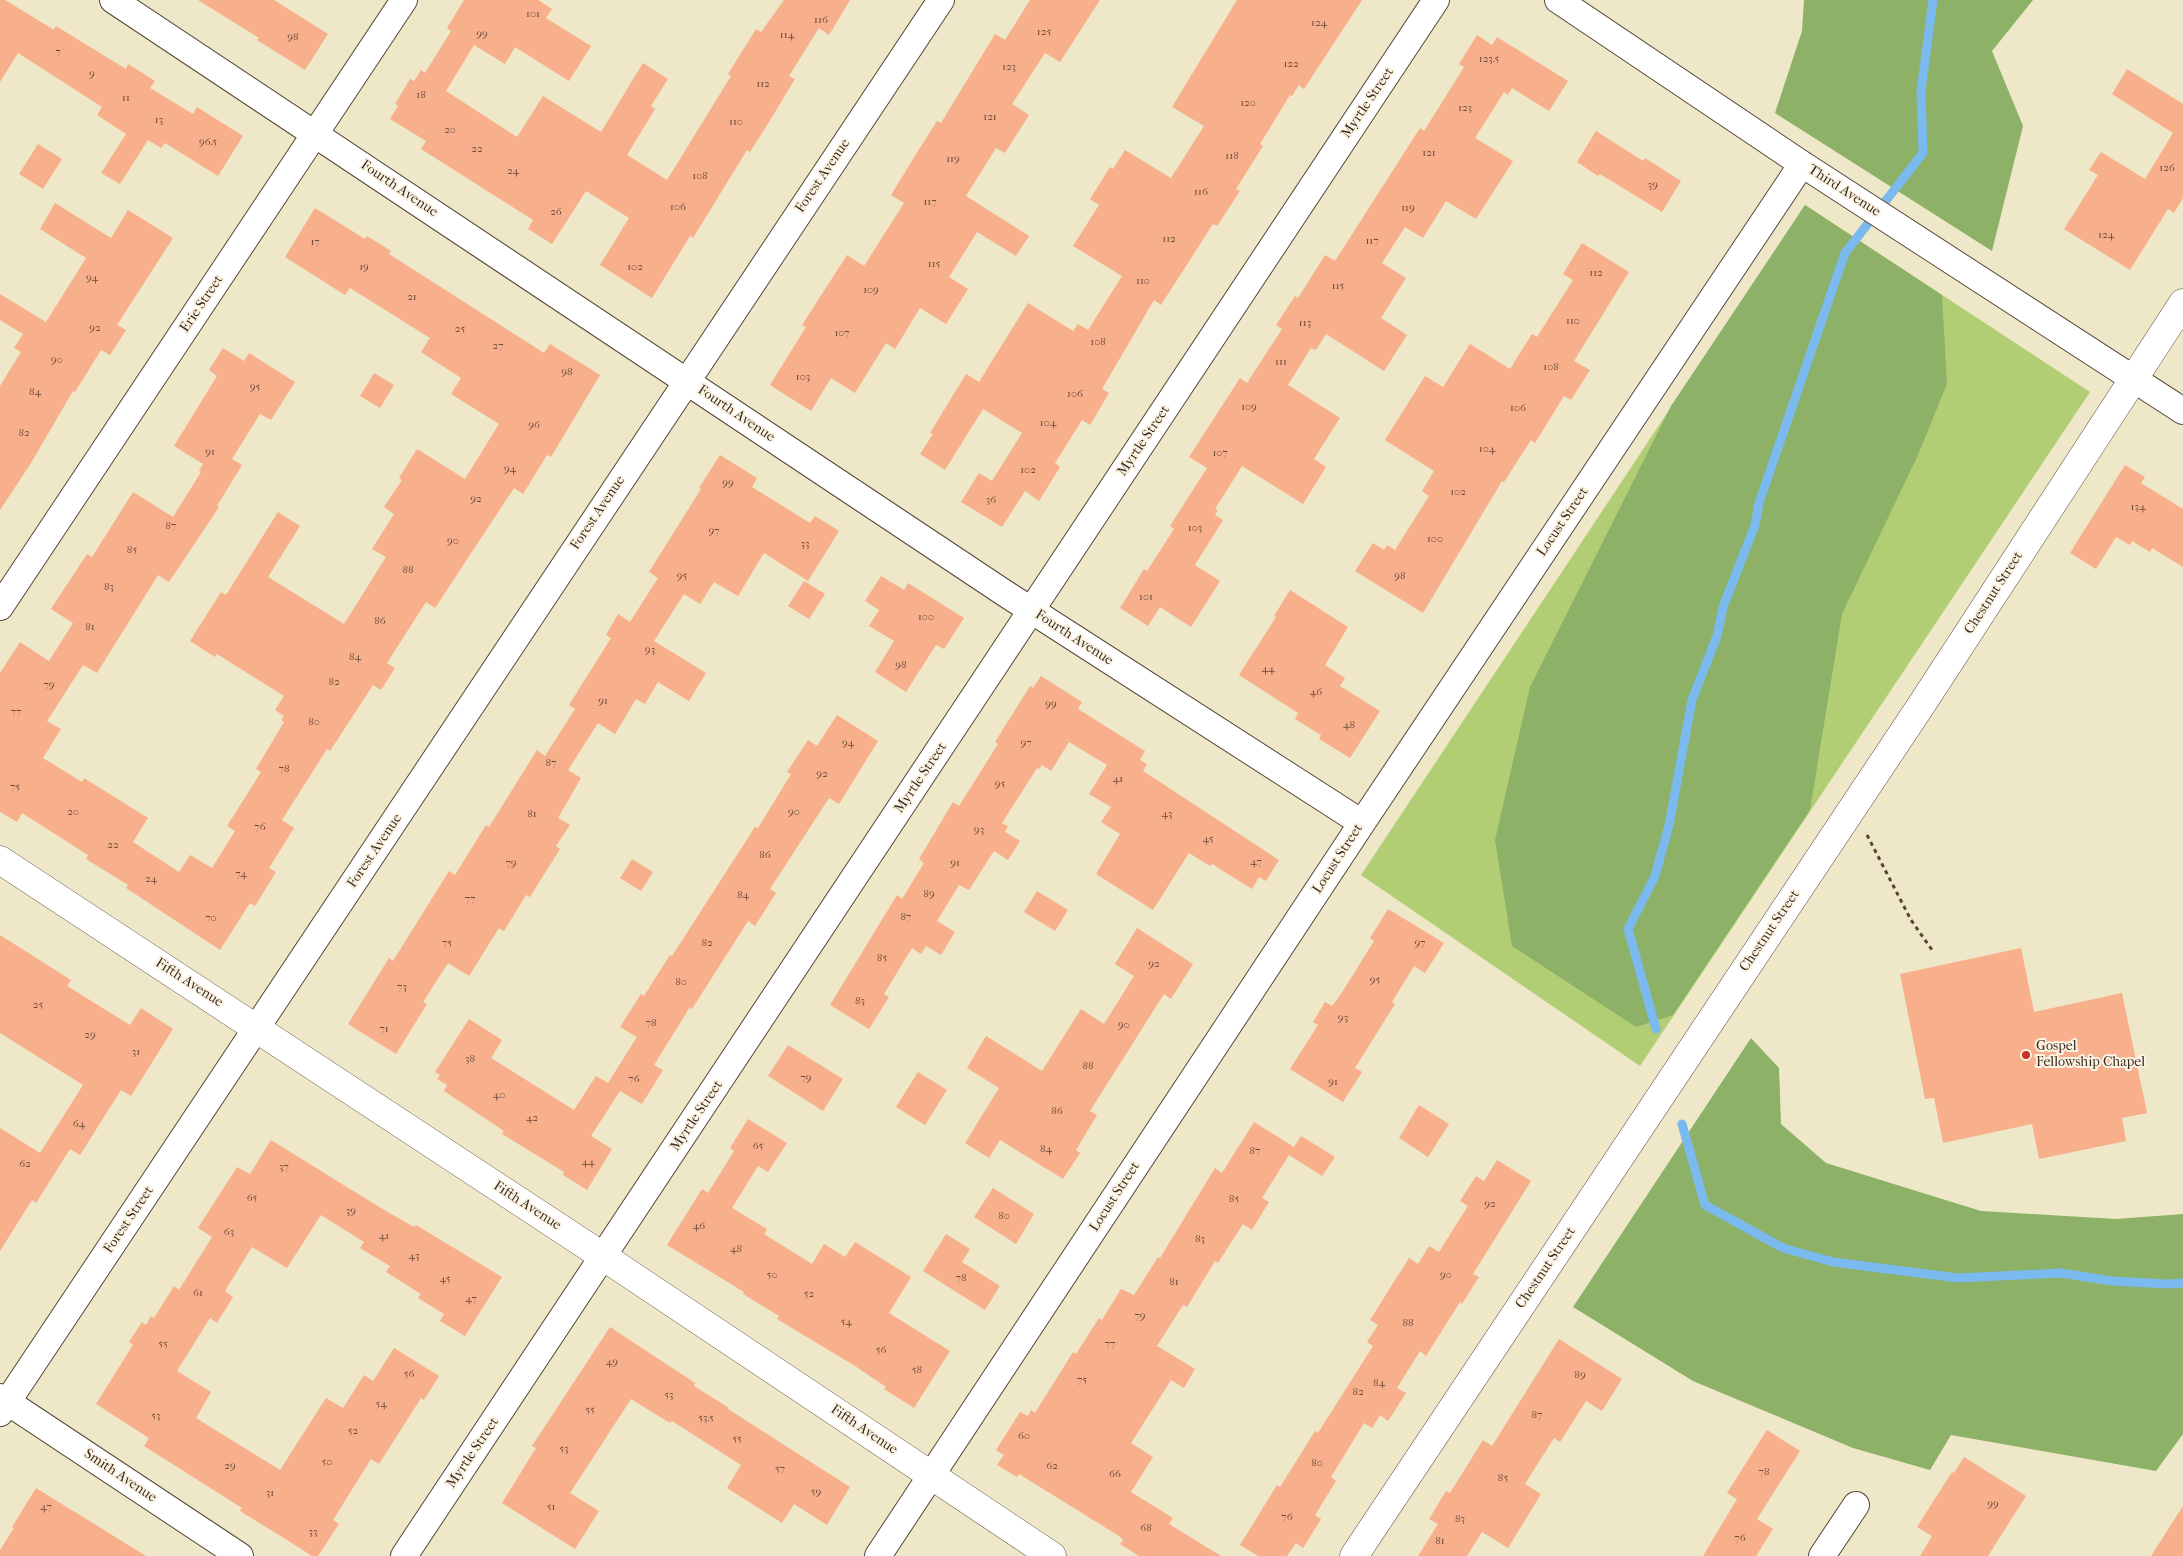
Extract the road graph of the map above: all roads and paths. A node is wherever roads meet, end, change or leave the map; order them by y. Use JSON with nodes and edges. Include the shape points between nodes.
{"nodes":[{"id":1,"x":113,"y":0,"type":"edge"},
{"id":2,"x":404,"y":0,"type":"edge"},
{"id":3,"x":940,"y":0,"type":"edge"},
{"id":4,"x":1436,"y":0,"type":"edge"},
{"id":5,"x":1558,"y":0,"type":"edge"},
{"id":6,"x":316,"y":134,"type":"junction"},
{"id":7,"x":1802,"y":164,"type":"junction"},
{"id":8,"x":2183,"y":303,"type":"edge"},
{"id":9,"x":2132,"y":380,"type":"junction"},
{"id":10,"x":686,"y":381,"type":"junction"},
{"id":11,"x":2183,"y":412,"type":"edge"},
{"id":12,"x":0,"y":607,"type":"edge"},
{"id":13,"x":1032,"y":611,"type":"junction"},
{"id":14,"x":1853,"y":807,"type":"junction"},
{"id":15,"x":1362,"y":823,"type":"junction"},
{"id":16,"x":0,"y":860,"type":"edge"},
{"id":17,"x":1932,"y":950,"type":"dead end"},
{"id":18,"x":257,"y":1028,"type":"junction"},
{"id":19,"x":604,"y":1257,"type":"junction"},
{"id":20,"x":3,"y":1404,"type":"edge"},
{"id":21,"x":932,"y":1475,"type":"junction"},
{"id":22,"x":1856,"y":1505,"type":"dead end"},
{"id":23,"x":240,"y":1556,"type":"edge"},
{"id":24,"x":404,"y":1556,"type":"edge"},
{"id":25,"x":878,"y":1556,"type":"edge"},
{"id":26,"x":1052,"y":1556,"type":"edge"},
{"id":27,"x":1354,"y":1556,"type":"edge"},
{"id":28,"x":1822,"y":1556,"type":"edge"}],
"edges":[{"from":1,"to":6,"type":"street","name":"Fourth Avenue"},
{"from":2,"to":6,"type":"street","name":"Erie Street"},
{"from":3,"to":10,"type":"street","name":"Forest Avenue"},
{"from":4,"to":13,"type":"street","name":"Myrtle Street"},
{"from":5,"to":7,"type":"street","name":"Third Avenue"},
{"from":6,"to":10,"type":"street","name":"Fourth Avenue"},
{"from":6,"to":12,"type":"street","name":"Erie Street"},
{"from":7,"to":9,"type":"street","name":"Third Avenue"},
{"from":7,"to":15,"type":"street","name":"Locust Street"},
{"from":8,"to":9,"type":"street","name":"Chestnut Street"},
{"from":9,"to":11,"type":"street","name":"Third Avenue"},
{"from":9,"to":14,"type":"street","name":"Chestnut Street"},
{"from":10,"to":13,"type":"street","name":"Fourth Avenue"},
{"from":10,"to":18,"type":"street","name":"Forest Avenue"},
{"from":13,"to":15,"type":"street","name":"Fourth Avenue"},
{"from":13,"to":19,"type":"street","name":"Myrtle Street"},
{"from":14,"to":17,"type":"path","via":[[1910,920]]},
{"from":14,"to":27,"type":"street","name":"Chestnut Street"},
{"from":15,"to":21,"type":"street","name":"Locust Street"},
{"from":16,"to":18,"type":"street","name":"Fifth Avenue"},
{"from":18,"to":19,"type":"street","name":"Fifth Avenue"},
{"from":18,"to":20,"type":"street","name":"Forest Street"},
{"from":19,"to":21,"type":"street","name":"Fifth Avenue"},
{"from":19,"to":24,"type":"street","name":"Myrtle Street"},
{"from":20,"to":23,"type":"street","name":"Smith Avenue"},
{"from":21,"to":25,"type":"street","name":"Locust Street"},
{"from":21,"to":26,"type":"street","name":"Fifth Avenue"},
{"from":22,"to":28,"type":"street"}]}
